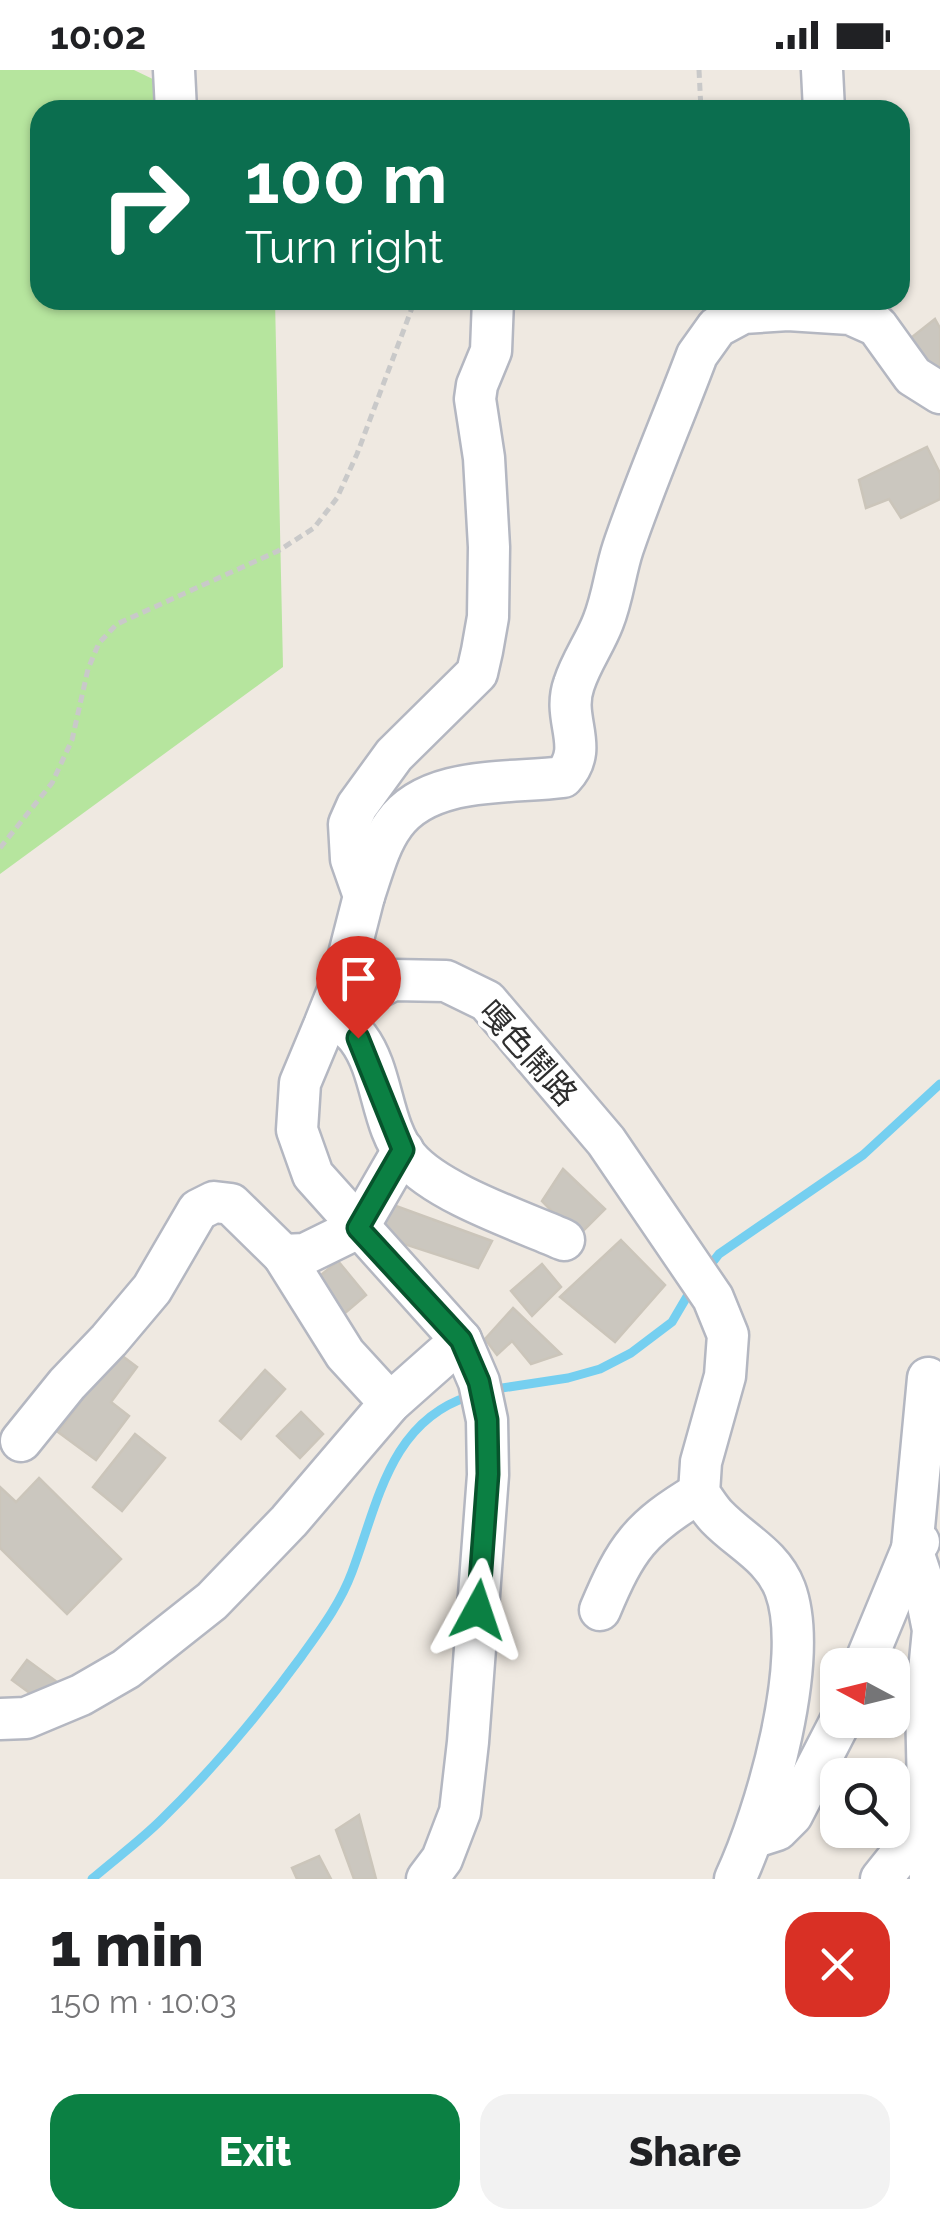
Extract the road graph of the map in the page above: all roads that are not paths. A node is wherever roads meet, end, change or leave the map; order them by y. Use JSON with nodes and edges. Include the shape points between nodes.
{"nodes":[{"id":1,"x":174,"y":70,"type":"edge"},
{"id":2,"x":822,"y":70,"type":"edge"},
{"id":3,"x":176,"y":100,"type":"edge"},
{"id":4,"x":824,"y":100,"type":"edge"},
{"id":5,"x":493,"y":310,"type":"edge"},
{"id":6,"x":875,"y":313,"type":"edge"},
{"id":7,"x":940,"y":393,"type":"edge"},
{"id":8,"x":364,"y":896,"type":"junction"},
{"id":9,"x":329,"y":1022,"type":"junction"},
{"id":10,"x":403,"y":1150,"type":"junction"},
{"id":11,"x":358,"y":1228,"type":"junction"},
{"id":12,"x":564,"y":1240,"type":"dead end"},
{"id":13,"x":283,"y":1255,"type":"junction"},
{"id":14,"x":461,"y":1340,"type":"junction"},
{"id":15,"x":928,"y":1378,"type":"dead end"},
{"id":16,"x":390,"y":1403,"type":"junction"},
{"id":17,"x":21,"y":1441,"type":"dead end"},
{"id":18,"x":699,"y":1493,"type":"junction"},
{"id":19,"x":940,"y":1520,"type":"edge"},
{"id":20,"x":912,"y":1550,"type":"junction"},
{"id":21,"x":600,"y":1610,"type":"dead end"},
{"id":22,"x":871,"y":1648,"type":"edge"},
{"id":23,"x":0,"y":1720,"type":"edge"},
{"id":24,"x":832,"y":1738,"type":"edge"},
{"id":25,"x":926,"y":1808,"type":"junction"},
{"id":26,"x":754,"y":1838,"type":"junction"},
{"id":27,"x":428,"y":1879,"type":"edge"},
{"id":28,"x":736,"y":1879,"type":"edge"},
{"id":29,"x":881,"y":1879,"type":"edge"},
{"id":30,"x":930,"y":1879,"type":"edge"}],
"edges":[{"from":1,"to":3,"type":"street"},
{"from":2,"to":4,"type":"street"},
{"from":5,"to":8,"type":"street","via":[[491,352],[475,400],[489,529],[482,652],[465,688],[418,728],[357,806],[348,841]]},
{"from":6,"to":7,"type":"street","via":[[912,376]]},
{"from":6,"to":8,"type":"street","via":[[742,313],[717,326],[698,355],[622,551],[603,624],[574,684],[568,711],[577,744],[574,765],[562,777],[450,788],[415,804],[394,824]]},
{"from":8,"to":9,"type":"street"},
{"from":9,"to":10,"type":"street","via":[[358,1038]]},
{"from":9,"to":11,"type":"street","via":[[300,1084],[297,1130],[312,1175]]},
{"from":9,"to":18,"type":"street","name":"嘎色鬧路","via":[[393,980],[446,980],[487,1001],[606,1141],[714,1298],[728,1335]]},
{"from":10,"to":11,"type":"street"},
{"from":10,"to":12,"type":"street","via":[[428,1176]]},
{"from":11,"to":13,"type":"street","via":[[305,1254]]},
{"from":11,"to":14,"type":"street"},
{"from":13,"to":16,"type":"street","via":[[346,1354]]},
{"from":13,"to":17,"type":"street","via":[[231,1204],[214,1202],[198,1210],[152,1289]]},
{"from":14,"to":16,"type":"street"},
{"from":14,"to":27,"type":"street","via":[[487,1420],[488,1474],[460,1812]]},
{"from":15,"to":20,"type":"street"},
{"from":16,"to":23,"type":"street","via":[[212,1601],[126,1669],[81,1695],[26,1718]]},
{"from":18,"to":21,"type":"street","via":[[641,1533]]},
{"from":18,"to":26,"type":"street","via":[[763,1554],[785,1588],[794,1636],[780,1743]]},
{"from":19,"to":20,"type":"street"},
{"from":20,"to":22,"type":"street"},
{"from":20,"to":25,"type":"street","via":[[933,1630]]},
{"from":24,"to":26,"type":"street","via":[[792,1815],[777,1830]]},
{"from":25,"to":29,"type":"street","via":[[912,1840]]},
{"from":25,"to":30,"type":"street"},
{"from":26,"to":28,"type":"street"}]}
